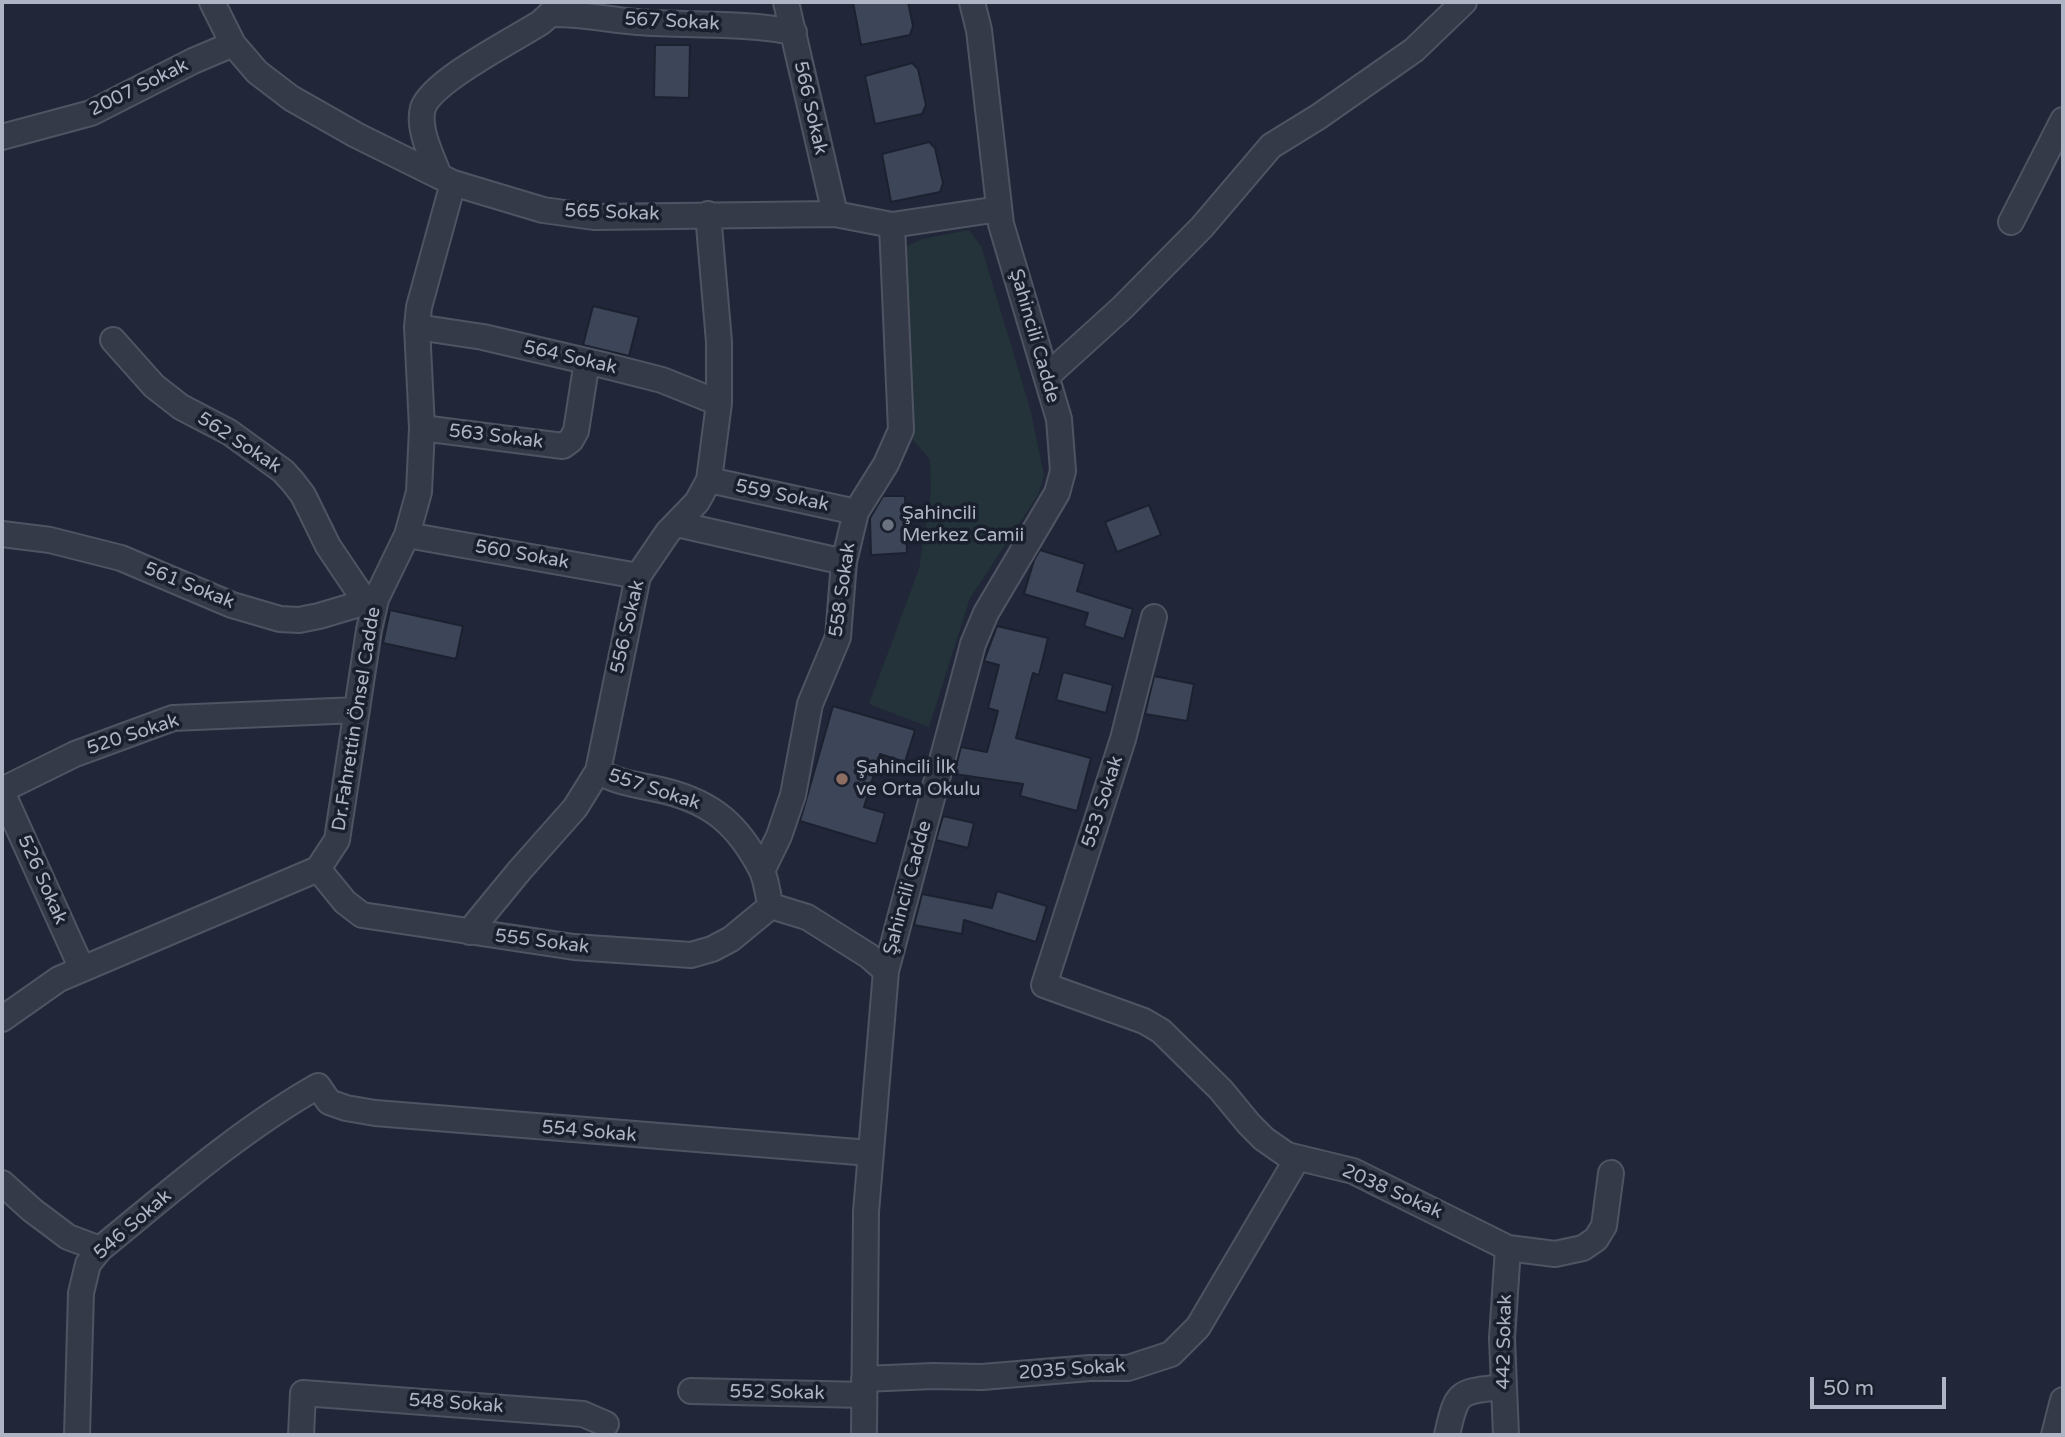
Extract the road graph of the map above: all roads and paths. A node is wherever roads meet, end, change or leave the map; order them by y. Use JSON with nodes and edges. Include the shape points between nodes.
{"nodes":[{"id":1,"x":212,"y":2,"type":"edge"},
{"id":2,"x":786,"y":2,"type":"edge"},
{"id":3,"x":972,"y":2,"type":"edge"},
{"id":4,"x":1464,"y":2,"type":"edge"},
{"id":5,"x":558,"y":8,"type":"edge"},
{"id":6,"x":794,"y":32,"type":"junction"},
{"id":7,"x":233,"y":44,"type":"junction"},
{"id":8,"x":2063,"y":120,"type":"edge"},
{"id":9,"x":2,"y":137,"type":"edge"},
{"id":10,"x":446,"y":179,"type":"junction"},
{"id":11,"x":999,"y":209,"type":"junction"},
{"id":12,"x":708,"y":214,"type":"junction"},
{"id":13,"x":835,"y":214,"type":"junction"},
{"id":14,"x":2011,"y":222,"type":"dead end"},
{"id":15,"x":892,"y":225,"type":"junction"},
{"id":16,"x":417,"y":327,"type":"junction"},
{"id":17,"x":113,"y":340,"type":"dead end"},
{"id":18,"x":587,"y":361,"type":"junction"},
{"id":19,"x":1047,"y":376,"type":"junction"},
{"id":20,"x":719,"y":403,"type":"junction"},
{"id":21,"x":422,"y":428,"type":"junction"},
{"id":22,"x":709,"y":480,"type":"junction"},
{"id":23,"x":856,"y":512,"type":"junction"},
{"id":24,"x":677,"y":524,"type":"junction"},
{"id":25,"x":2,"y":534,"type":"edge"},
{"id":26,"x":407,"y":535,"type":"junction"},
{"id":27,"x":844,"y":562,"type":"junction"},
{"id":28,"x":638,"y":576,"type":"junction"},
{"id":29,"x":370,"y":600,"type":"junction"},
{"id":30,"x":1154,"y":617,"type":"dead end"},
{"id":31,"x":357,"y":710,"type":"junction"},
{"id":32,"x":598,"y":771,"type":"junction"},
{"id":33,"x":2,"y":791,"type":"edge"},
{"id":34,"x":318,"y":869,"type":"junction"},
{"id":35,"x":762,"y":871,"type":"junction"},
{"id":36,"x":771,"y":906,"type":"junction"},
{"id":37,"x":469,"y":932,"type":"junction"},
{"id":38,"x":82,"y":969,"type":"junction"},
{"id":39,"x":886,"y":971,"type":"junction"},
{"id":40,"x":1044,"y":985,"type":"joint"},
{"id":41,"x":2,"y":1019,"type":"edge"},
{"id":42,"x":318,"y":1087,"type":"joint"},
{"id":43,"x":870,"y":1153,"type":"junction"},
{"id":44,"x":1297,"y":1159,"type":"junction"},
{"id":45,"x":1611,"y":1173,"type":"dead end"},
{"id":46,"x":2,"y":1183,"type":"edge"},
{"id":47,"x":1508,"y":1248,"type":"junction"},
{"id":48,"x":100,"y":1249,"type":"junction"},
{"id":49,"x":864,"y":1387,"type":"junction"},
{"id":50,"x":1503,"y":1387,"type":"junction"},
{"id":51,"x":691,"y":1391,"type":"dead end"},
{"id":52,"x":2063,"y":1400,"type":"edge"},
{"id":53,"x":606,"y":1424,"type":"dead end"},
{"id":54,"x":77,"y":1435,"type":"edge"},
{"id":55,"x":301,"y":1435,"type":"edge"},
{"id":56,"x":864,"y":1435,"type":"edge"},
{"id":57,"x":1447,"y":1435,"type":"edge"},
{"id":58,"x":1506,"y":1435,"type":"edge"},
{"id":59,"x":2054,"y":1435,"type":"edge"}],
"edges":[{"from":1,"to":7,"type":"street","name":"565 Sokak"},
{"from":2,"to":6,"type":"street","name":"566 Sokak"},
{"from":3,"to":11,"type":"street","name":"Şahincili Cadde"},
{"from":4,"to":19,"type":"street","via":[[1414,50],[1271,146],[1202,227]]},
{"from":5,"to":6,"type":"street","name":"567 Sokak","via":[[637,22],[764,26]]},
{"from":5,"to":10,"type":"street","name":"567 Sokak","via":[[476,60],[425,104],[422,123]]},
{"from":6,"to":13,"type":"street","name":"566 Sokak"},
{"from":7,"to":9,"type":"street","name":"2007 Sokak","via":[[91,113]]},
{"from":7,"to":10,"type":"street","name":"565 Sokak","via":[[257,72],[291,98]]},
{"from":8,"to":14,"type":"street"},
{"from":10,"to":12,"type":"street","name":"565 Sokak","via":[[543,210],[594,217]]},
{"from":10,"to":16,"type":"street","name":"Dr.Fahrettin Önsel Cadde"},
{"from":11,"to":15,"type":"street","name":"565 Sokak"},
{"from":11,"to":19,"type":"street","name":"Şahincili Cadde"},
{"from":12,"to":13,"type":"street","name":"565 Sokak"},
{"from":12,"to":20,"type":"street","name":"556 Sokak","via":[[719,342]]},
{"from":13,"to":15,"type":"street","name":"565 Sokak"},
{"from":15,"to":23,"type":"street","name":"558 Sokak","via":[[901,430]]},
{"from":16,"to":18,"type":"street","name":"564 Sokak"},
{"from":16,"to":21,"type":"street","name":"Dr.Fahrettin Önsel Cadde"},
{"from":17,"to":29,"type":"street","name":"562 Sokak","via":[[154,386],[181,407],[229,432],[288,476],[303,495],[328,546]]},
{"from":18,"to":20,"type":"street","name":"564 Sokak","via":[[662,380]]},
{"from":18,"to":21,"type":"street","name":"563 Sokak","via":[[576,432],[563,446]]},
{"from":19,"to":39,"type":"street","name":"Şahincili Cadde","via":[[1059,419],[1062,482],[986,613],[973,644]]},
{"from":20,"to":22,"type":"street","name":"556 Sokak"},
{"from":21,"to":26,"type":"street","name":"Dr.Fahrettin Önsel Cadde","via":[[419,492]]},
{"from":22,"to":23,"type":"street","name":"559 Sokak"},
{"from":22,"to":24,"type":"street","name":"556 Sokak"},
{"from":23,"to":27,"type":"street","name":"558 Sokak"},
{"from":24,"to":27,"type":"street"},
{"from":24,"to":28,"type":"street","name":"556 Sokak"},
{"from":25,"to":29,"type":"street","name":"561 Sokak","via":[[50,540],[121,558],[232,605],[280,619],[319,616]]},
{"from":26,"to":28,"type":"street","name":"560 Sokak"},
{"from":26,"to":29,"type":"street","name":"Dr.Fahrettin Önsel Cadde"},
{"from":27,"to":35,"type":"street","name":"558 Sokak","via":[[838,637],[810,704],[793,794]]},
{"from":28,"to":32,"type":"street","name":"556 Sokak"},
{"from":29,"to":31,"type":"street","name":"Dr.Fahrettin Önsel Cadde"},
{"from":30,"to":40,"type":"street","name":"553 Sokak","via":[[1123,740]]},
{"from":31,"to":33,"type":"street","name":"520 Sokak","via":[[173,718],[75,754]]},
{"from":31,"to":34,"type":"street","name":"Dr.Fahrettin Önsel Cadde","via":[[337,840]]},
{"from":32,"to":35,"type":"street","name":"557 Sokak","via":[[702,803],[735,831]]},
{"from":32,"to":37,"type":"street","name":"556 Sokak","via":[[575,808]]},
{"from":33,"to":38,"type":"street","name":"526 Sokak"},
{"from":34,"to":37,"type":"street","name":"555 Sokak","via":[[362,915]]},
{"from":34,"to":38,"type":"street"},
{"from":35,"to":36,"type":"street","name":"557 Sokak"},
{"from":36,"to":37,"type":"street","name":"555 Sokak","via":[[731,939],[691,955],[574,947]]},
{"from":36,"to":39,"type":"street","via":[[807,917]]},
{"from":38,"to":41,"type":"street","via":[[59,979]]},
{"from":39,"to":43,"type":"street","name":"Şahincili Cadde"},
{"from":40,"to":44,"type":"street","name":"2038 Sokak","via":[[1161,1031],[1264,1139]]},
{"from":42,"to":43,"type":"street","name":"554 Sokak","via":[[329,1102],[375,1114]]},
{"from":42,"to":48,"type":"street","name":"546 Sokak","via":[[271,1115],[190,1175]]},
{"from":43,"to":49,"type":"street","name":"Şahincili Cadde"},
{"from":44,"to":47,"type":"street","name":"2038 Sokak","via":[[1353,1171]]},
{"from":44,"to":49,"type":"street","name":"2035 Sokak","via":[[1198,1326],[1171,1354],[1128,1368],[933,1376]]},
{"from":45,"to":47,"type":"street","name":"2038 Sokak","via":[[1604,1226],[1583,1248],[1555,1254]]},
{"from":46,"to":48,"type":"street","via":[[68,1237]]},
{"from":47,"to":50,"type":"street","name":"442 Sokak"},
{"from":48,"to":54,"type":"street","name":"546 Sokak","via":[[88,1264],[81,1293]]},
{"from":49,"to":51,"type":"street","name":"552 Sokak"},
{"from":49,"to":56,"type":"street","name":"Şahincili Cadde"},
{"from":50,"to":57,"type":"street","via":[[1463,1393],[1455,1402]]},
{"from":50,"to":58,"type":"street","name":"442 Sokak"},
{"from":52,"to":59,"type":"street"},
{"from":53,"to":55,"type":"street","name":"548 Sokak","via":[[583,1414],[303,1392]]}]}
